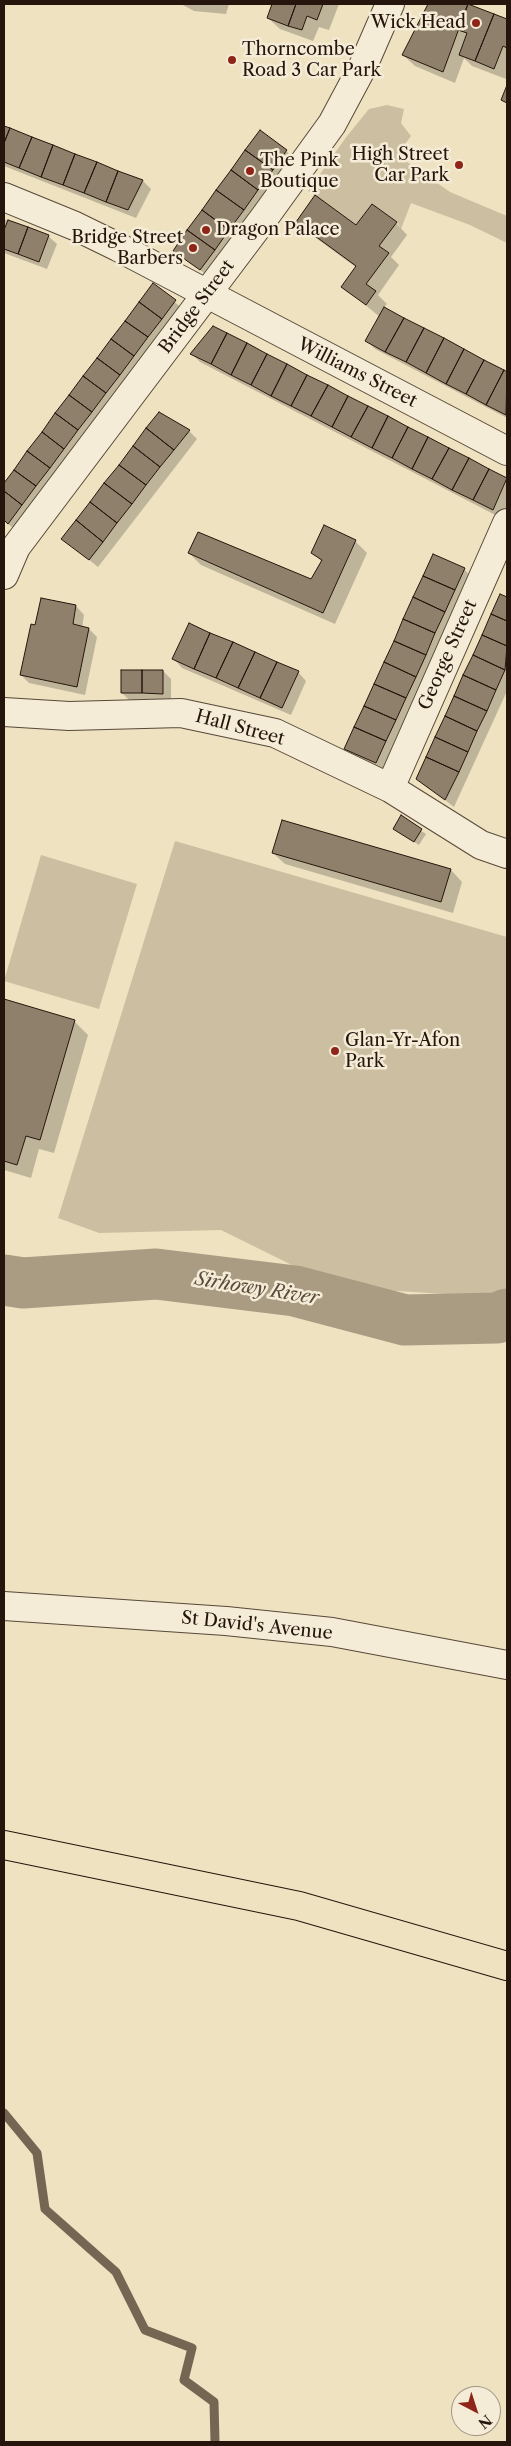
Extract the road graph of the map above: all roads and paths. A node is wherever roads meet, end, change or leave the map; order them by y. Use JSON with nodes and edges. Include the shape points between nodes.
{"nodes":[{"id":1,"x":390,"y":4,"type":"edge"},
{"id":2,"x":4,"y":197,"type":"edge"},
{"id":3,"x":207,"y":294,"type":"junction"},
{"id":4,"x":507,"y":451,"type":"edge"},
{"id":5,"x":507,"y":524,"type":"edge"},
{"id":6,"x":10,"y":545,"type":"edge"},
{"id":7,"x":4,"y":575,"type":"edge"},
{"id":8,"x":4,"y":712,"type":"edge"},
{"id":9,"x":390,"y":788,"type":"junction"},
{"id":10,"x":507,"y":854,"type":"edge"},
{"id":11,"x":4,"y":1606,"type":"edge"},
{"id":12,"x":507,"y":1666,"type":"edge"},
{"id":13,"x":4,"y":1845,"type":"edge"},
{"id":14,"x":507,"y":1966,"type":"edge"}],
"edges":[{"from":1,"to":3,"type":"street","name":"Bridge Street","via":[[363,66],[332,124]]},
{"from":2,"to":3,"type":"street","name":"Williams Street","via":[[75,226]]},
{"from":3,"to":4,"type":"street","name":"Williams Street"},
{"from":3,"to":6,"type":"street","name":"Bridge Street"},
{"from":5,"to":9,"type":"street","name":"George Street"},
{"from":6,"to":7,"type":"street","name":"Bridge Street"},
{"from":8,"to":9,"type":"street","name":"Hall Street","via":[[69,716],[181,713],[276,733]]},
{"from":9,"to":10,"type":"street","name":"Hall Street","via":[[480,844]]},
{"from":11,"to":12,"type":"street","name":"St David's Avenue","via":[[226,1621],[332,1632]]},
{"from":13,"to":14,"type":"main road","via":[[299,1906]]}]}
